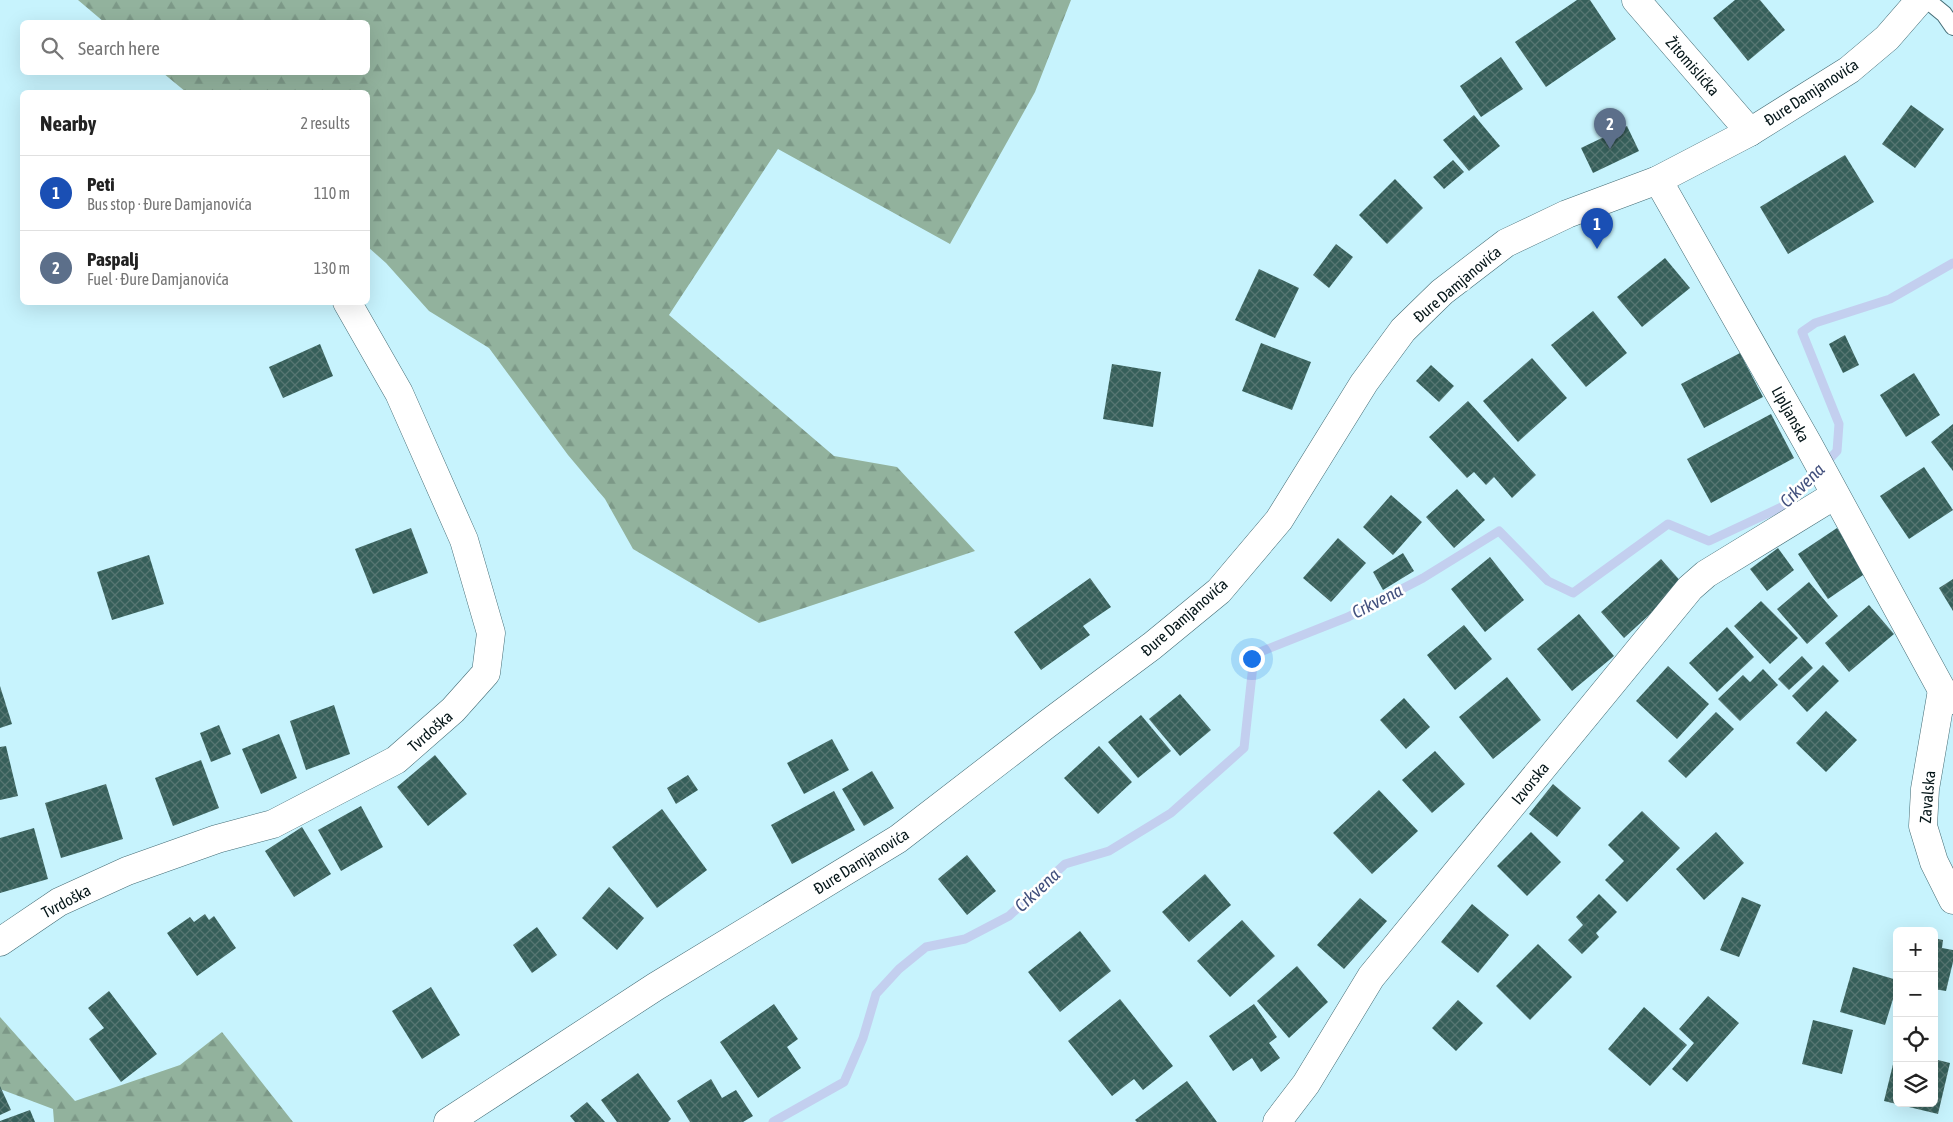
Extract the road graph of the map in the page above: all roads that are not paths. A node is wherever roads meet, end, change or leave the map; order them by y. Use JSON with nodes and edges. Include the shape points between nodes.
{"nodes":[{"id":1,"x":1636,"y":0,"type":"edge"},
{"id":2,"x":1920,"y":0,"type":"edge"},
{"id":3,"x":1927,"y":0,"type":"edge"},
{"id":4,"x":1953,"y":27,"type":"edge"},
{"id":5,"x":1750,"y":132,"type":"junction"},
{"id":6,"x":1658,"y":180,"type":"junction"},
{"id":7,"x":349,"y":305,"type":"edge"},
{"id":8,"x":1832,"y":490,"type":"junction"},
{"id":9,"x":1949,"y":691,"type":"edge"},
{"id":10,"x":1953,"y":900,"type":"edge"},
{"id":11,"x":0,"y":942,"type":"edge"},
{"id":12,"x":448,"y":1122,"type":"edge"},
{"id":13,"x":1277,"y":1122,"type":"edge"}],
"edges":[{"from":1,"to":5,"type":"street","name":"Žitomislićka"},
{"from":2,"to":5,"type":"street","name":"Đure Damjanovića","via":[[1887,38],[1849,70]]},
{"from":3,"to":4,"type":"lane","via":[[1944,14]]},
{"from":5,"to":6,"type":"street","name":"Đure Damjanovića"},
{"from":6,"to":8,"type":"street","name":"Lipljanska"},
{"from":6,"to":12,"type":"street","name":"Đure Damjanovića","via":[[1567,214],[1506,243],[1442,292],[1403,330],[1364,383],[1279,520],[1220,591],[1152,646],[898,839],[655,987]]},
{"from":7,"to":11,"type":"street","name":"Tvrdoška","via":[[399,393],[464,540],[490,632],[486,673],[453,710],[396,760],[273,824],[217,838],[126,871],[59,902]]},
{"from":8,"to":9,"type":"street","name":"Lipljanska"},
{"from":8,"to":13,"type":"street","name":"Izvorska","via":[[1690,588],[1371,978],[1306,1084]]},
{"from":9,"to":10,"type":"street","name":"Zavalska","via":[[1925,789],[1922,826],[1934,862]]}]}
